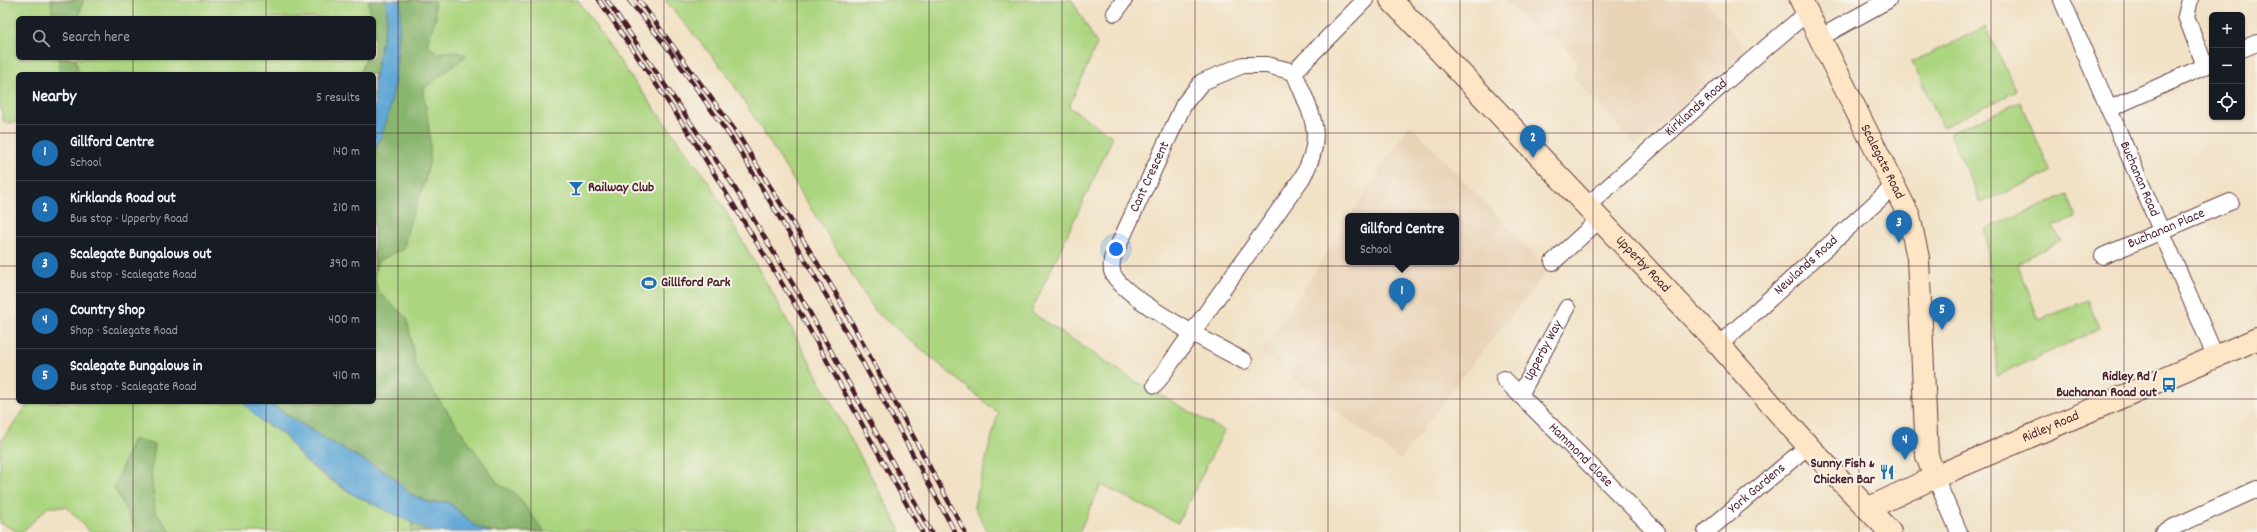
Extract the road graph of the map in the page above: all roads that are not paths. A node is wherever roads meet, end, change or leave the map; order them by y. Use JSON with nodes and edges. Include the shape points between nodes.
{"nodes":[{"id":1,"x":1124,"y":0,"type":"edge"},
{"id":2,"x":1365,"y":0,"type":"edge"},
{"id":3,"x":1391,"y":0,"type":"edge"},
{"id":4,"x":1888,"y":0,"type":"edge"},
{"id":5,"x":2062,"y":0,"type":"edge"},
{"id":6,"x":2190,"y":0,"type":"edge"},
{"id":7,"x":1804,"y":6,"type":"edge"},
{"id":8,"x":1115,"y":13,"type":"dead end"},
{"id":9,"x":1820,"y":37,"type":"junction"},
{"id":10,"x":2257,"y":43,"type":"edge"},
{"id":11,"x":2245,"y":49,"type":"edge"},
{"id":12,"x":2208,"y":64,"type":"edge"},
{"id":13,"x":1294,"y":72,"type":"junction"},
{"id":14,"x":2109,"y":109,"type":"junction"},
{"id":15,"x":1894,"y":186,"type":"junction"},
{"id":16,"x":2230,"y":202,"type":"dead end"},
{"id":17,"x":1593,"y":213,"type":"junction"},
{"id":18,"x":2162,"y":231,"type":"junction"},
{"id":19,"x":2103,"y":256,"type":"dead end"},
{"id":20,"x":1553,"y":262,"type":"dead end"},
{"id":21,"x":1567,"y":308,"type":"dead end"},
{"id":22,"x":1192,"y":332,"type":"junction"},
{"id":23,"x":2257,"y":339,"type":"edge"},
{"id":24,"x":1719,"y":345,"type":"junction"},
{"id":25,"x":2216,"y":358,"type":"junction"},
{"id":26,"x":1244,"y":361,"type":"dead end"},
{"id":27,"x":1504,"y":379,"type":"dead end"},
{"id":28,"x":1155,"y":385,"type":"dead end"},
{"id":29,"x":1520,"y":395,"type":"junction"},
{"id":30,"x":1808,"y":446,"type":"junction"},
{"id":31,"x":1935,"y":477,"type":"junction"},
{"id":32,"x":2257,"y":489,"type":"edge"},
{"id":33,"x":1869,"y":508,"type":"junction"},
{"id":34,"x":1657,"y":532,"type":"edge"},
{"id":35,"x":1706,"y":532,"type":"edge"},
{"id":36,"x":1890,"y":532,"type":"edge"},
{"id":37,"x":1959,"y":532,"type":"edge"},
{"id":38,"x":2163,"y":532,"type":"edge"}],
"edges":[{"from":1,"to":8,"type":"street"},
{"from":2,"to":13,"type":"street"},
{"from":3,"to":17,"type":"street","name":"Upperby Road"},
{"from":4,"to":9,"type":"street"},
{"from":5,"to":14,"type":"street","name":"Buchanan Road"},
{"from":6,"to":12,"type":"street","via":[[2186,16]]},
{"from":7,"to":9,"type":"street","name":"Scalegate Road"},
{"from":7,"to":17,"type":"street","name":"Kirklands Road"},
{"from":9,"to":15,"type":"street","name":"Scalegate Road"},
{"from":10,"to":11,"type":"street"},
{"from":12,"to":14,"type":"street"},
{"from":13,"to":22,"type":"street","via":[[1316,134],[1312,160],[1302,178]]},
{"from":13,"to":22,"type":"street","name":"Cant Crescent","via":[[1267,65],[1244,65],[1202,82],[1184,104],[1112,259],[1112,272],[1130,293]]},
{"from":14,"to":18,"type":"street","name":"Buchanan Road"},
{"from":15,"to":24,"type":"street","name":"Newlands Road"},
{"from":15,"to":31,"type":"street","name":"Scalegate Road","via":[[1909,216],[1918,258],[1927,456]]},
{"from":16,"to":18,"type":"street","name":"Buchanan Place"},
{"from":17,"to":20,"type":"street","name":"Kirklands Road"},
{"from":17,"to":24,"type":"street","name":"Upperby Road"},
{"from":18,"to":19,"type":"street","name":"Buchanan Place"},
{"from":18,"to":25,"type":"street","name":"Buchanan Road"},
{"from":21,"to":29,"type":"street","name":"Upperby Way"},
{"from":22,"to":26,"type":"street","name":"Cant Crescent"},
{"from":22,"to":28,"type":"street"},
{"from":23,"to":25,"type":"street","name":"Ridley Road"},
{"from":24,"to":30,"type":"street","name":"Upperby Road"},
{"from":25,"to":31,"type":"street","name":"Ridley Road"},
{"from":27,"to":29,"type":"street","name":"Hammond Close"},
{"from":29,"to":34,"type":"street","name":"Hammond Close"},
{"from":30,"to":33,"type":"street","name":"Upperby Road"},
{"from":30,"to":35,"type":"street","name":"York Gardens"},
{"from":31,"to":33,"type":"street","name":"Ridley Road"},
{"from":31,"to":37,"type":"street"},
{"from":32,"to":38,"type":"street"},
{"from":33,"to":36,"type":"street","name":"Upperby Road"}]}
